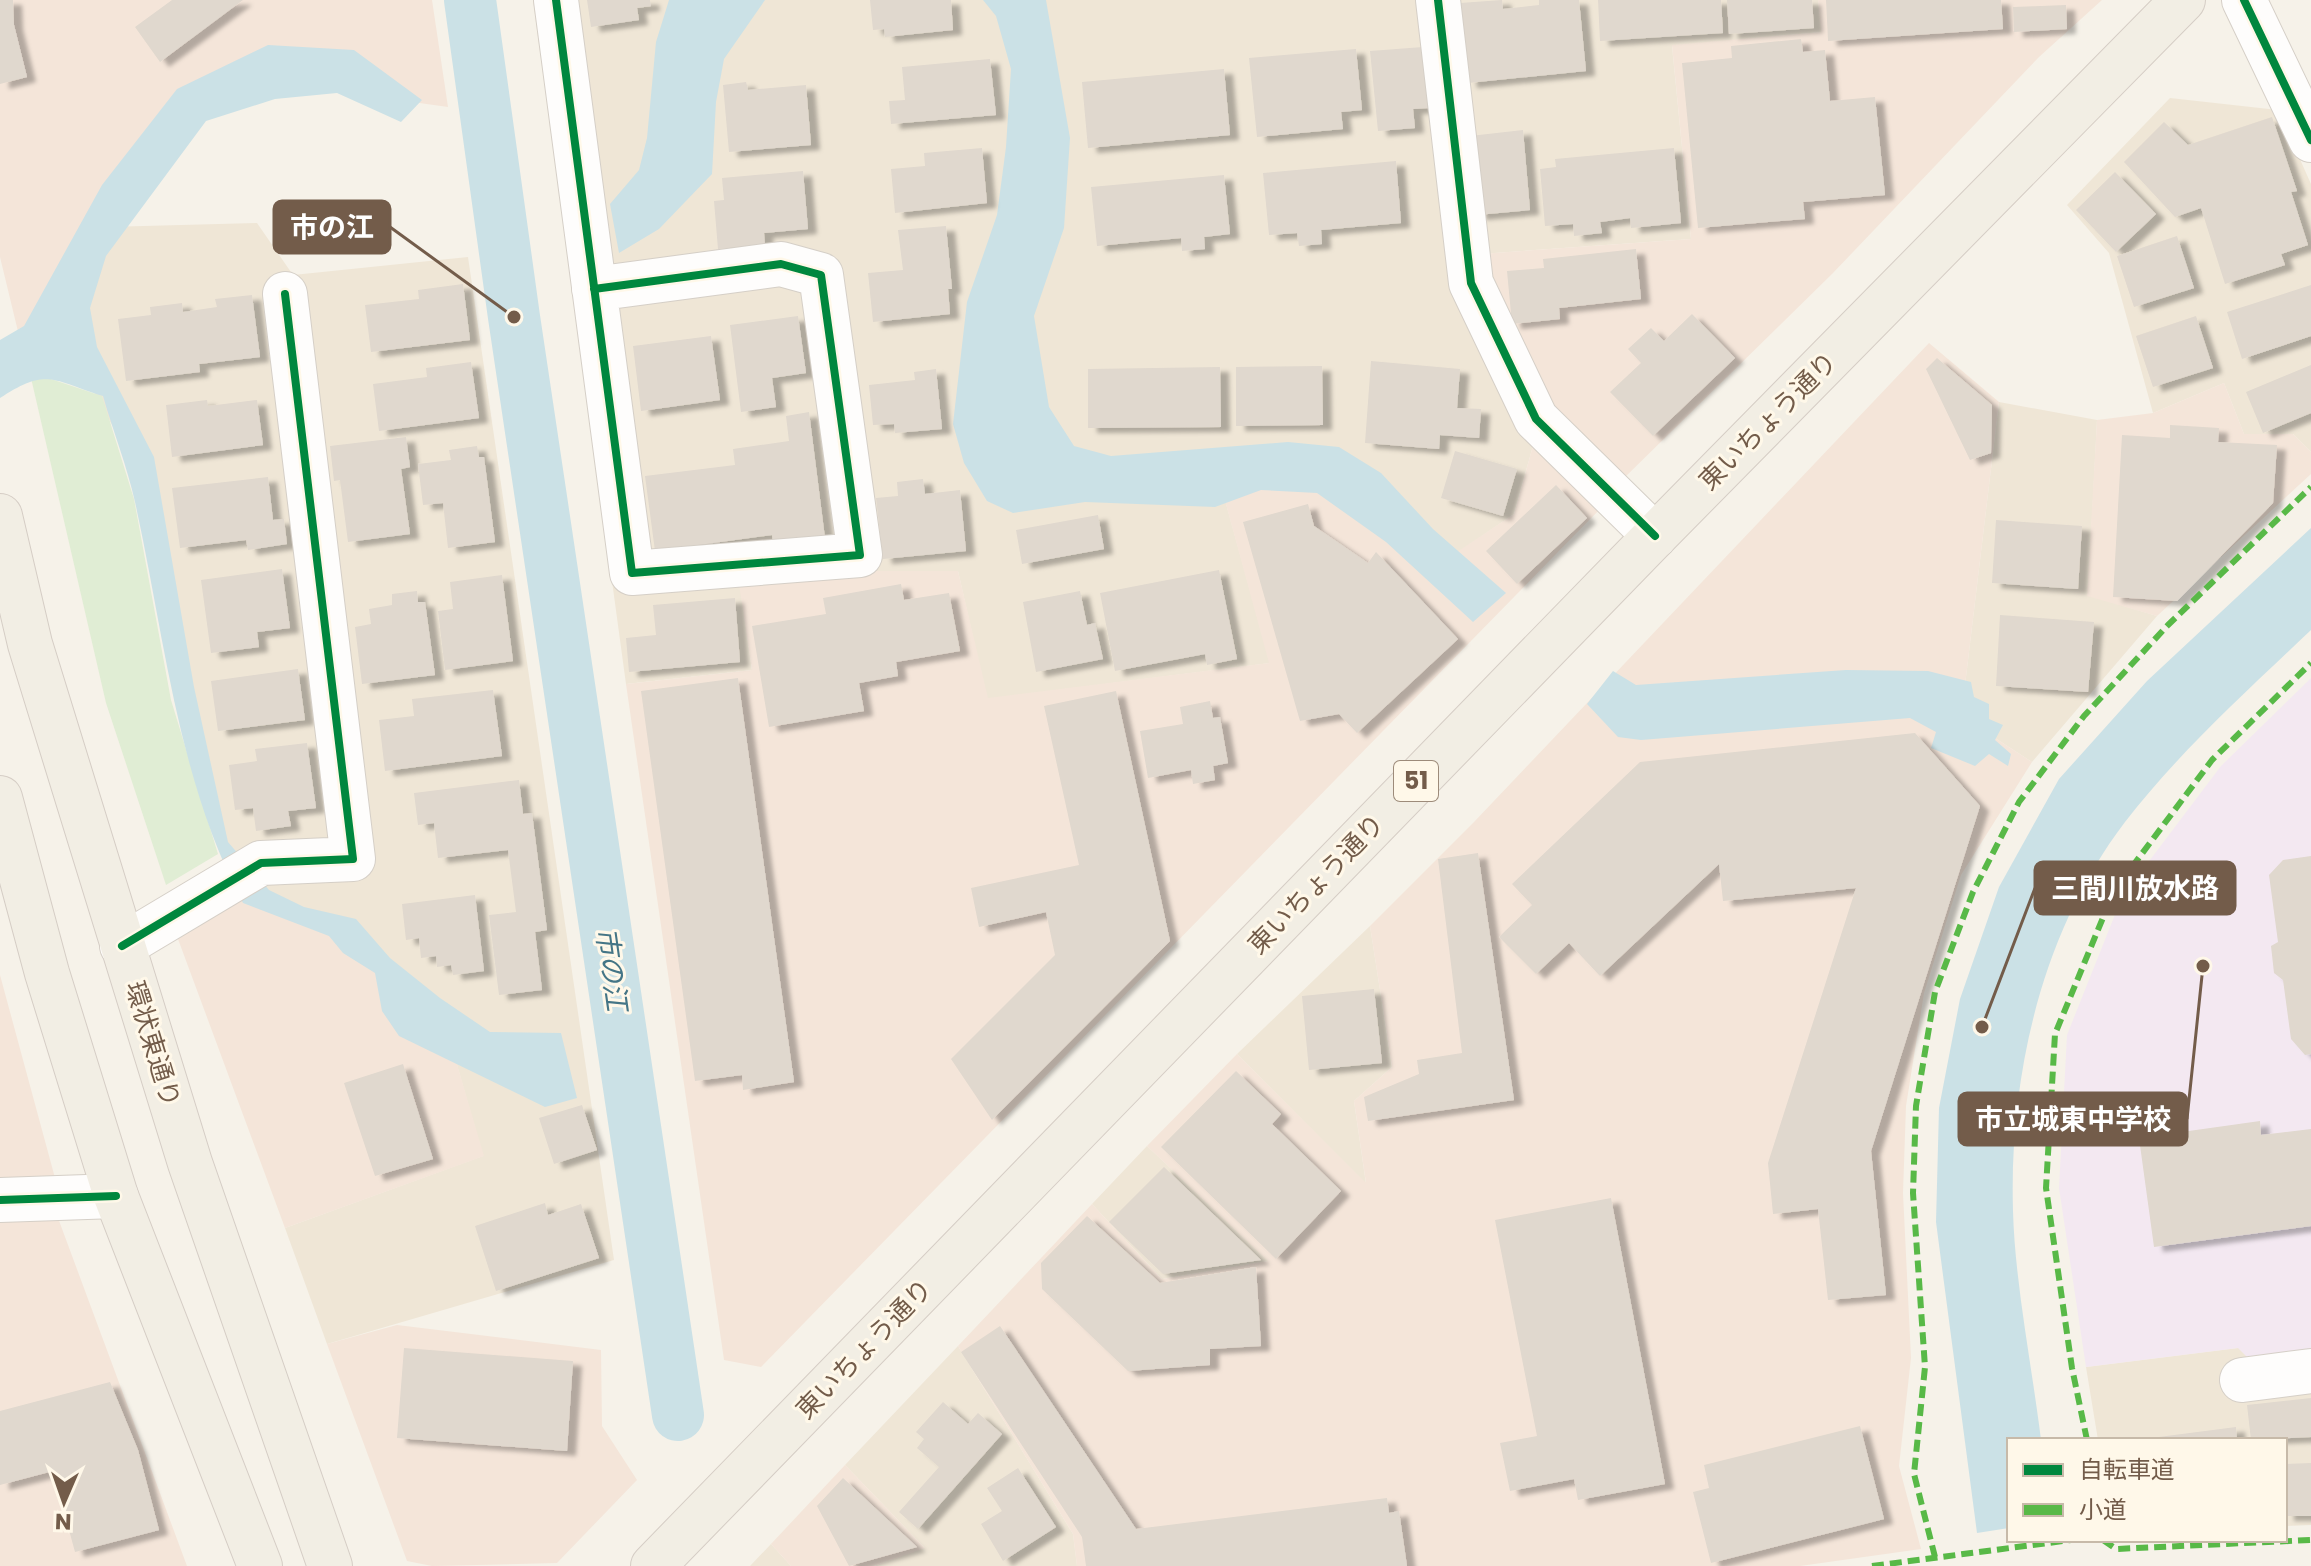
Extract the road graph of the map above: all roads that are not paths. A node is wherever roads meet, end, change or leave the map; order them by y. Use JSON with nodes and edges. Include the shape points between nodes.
{"nodes":[{"id":1,"x":556,"y":0,"type":"edge"},
{"id":2,"x":1438,"y":0,"type":"edge"},
{"id":3,"x":2183,"y":0,"type":"edge"},
{"id":4,"x":2244,"y":0,"type":"edge"},
{"id":5,"x":2311,"y":140,"type":"edge"},
{"id":6,"x":594,"y":289,"type":"junction"},
{"id":7,"x":285,"y":294,"type":"dead end"},
{"id":8,"x":0,"y":516,"type":"edge"},
{"id":9,"x":1655,"y":536,"type":"junction"},
{"id":10,"x":0,"y":798,"type":"edge"},
{"id":11,"x":122,"y":946,"type":"junction"},
{"id":12,"x":116,"y":1196,"type":"junction"},
{"id":13,"x":0,"y":1200,"type":"edge"},
{"id":14,"x":2311,"y":1371,"type":"edge"},
{"id":15,"x":2242,"y":1380,"type":"dead end"},
{"id":16,"x":260,"y":1566,"type":"edge"},
{"id":17,"x":330,"y":1566,"type":"edge"},
{"id":18,"x":653,"y":1566,"type":"edge"}],
"edges":[{"from":1,"to":6,"type":"street"},
{"from":2,"to":9,"type":"street","via":[[1471,283],[1536,419]]},
{"from":3,"to":9,"type":"main road","name":"東いちょう通り","number":"51"},
{"from":4,"to":5,"type":"street"},
{"from":6,"to":6,"type":"street","via":[[632,573],[860,555],[821,275],[781,264]]},
{"from":7,"to":11,"type":"street","via":[[353,859],[261,863]]},
{"from":8,"to":11,"type":"main road","name":"環状東通り","via":[[30,644]]},
{"from":9,"to":18,"type":"main road","name":"東いちょう通り","number":"51"},
{"from":10,"to":12,"type":"main road"},
{"from":11,"to":17,"type":"main road","name":"環状東通り","via":[[195,1178]]},
{"from":12,"to":13,"type":"street"},
{"from":12,"to":16,"type":"main road"},
{"from":14,"to":15,"type":"street"}]}
